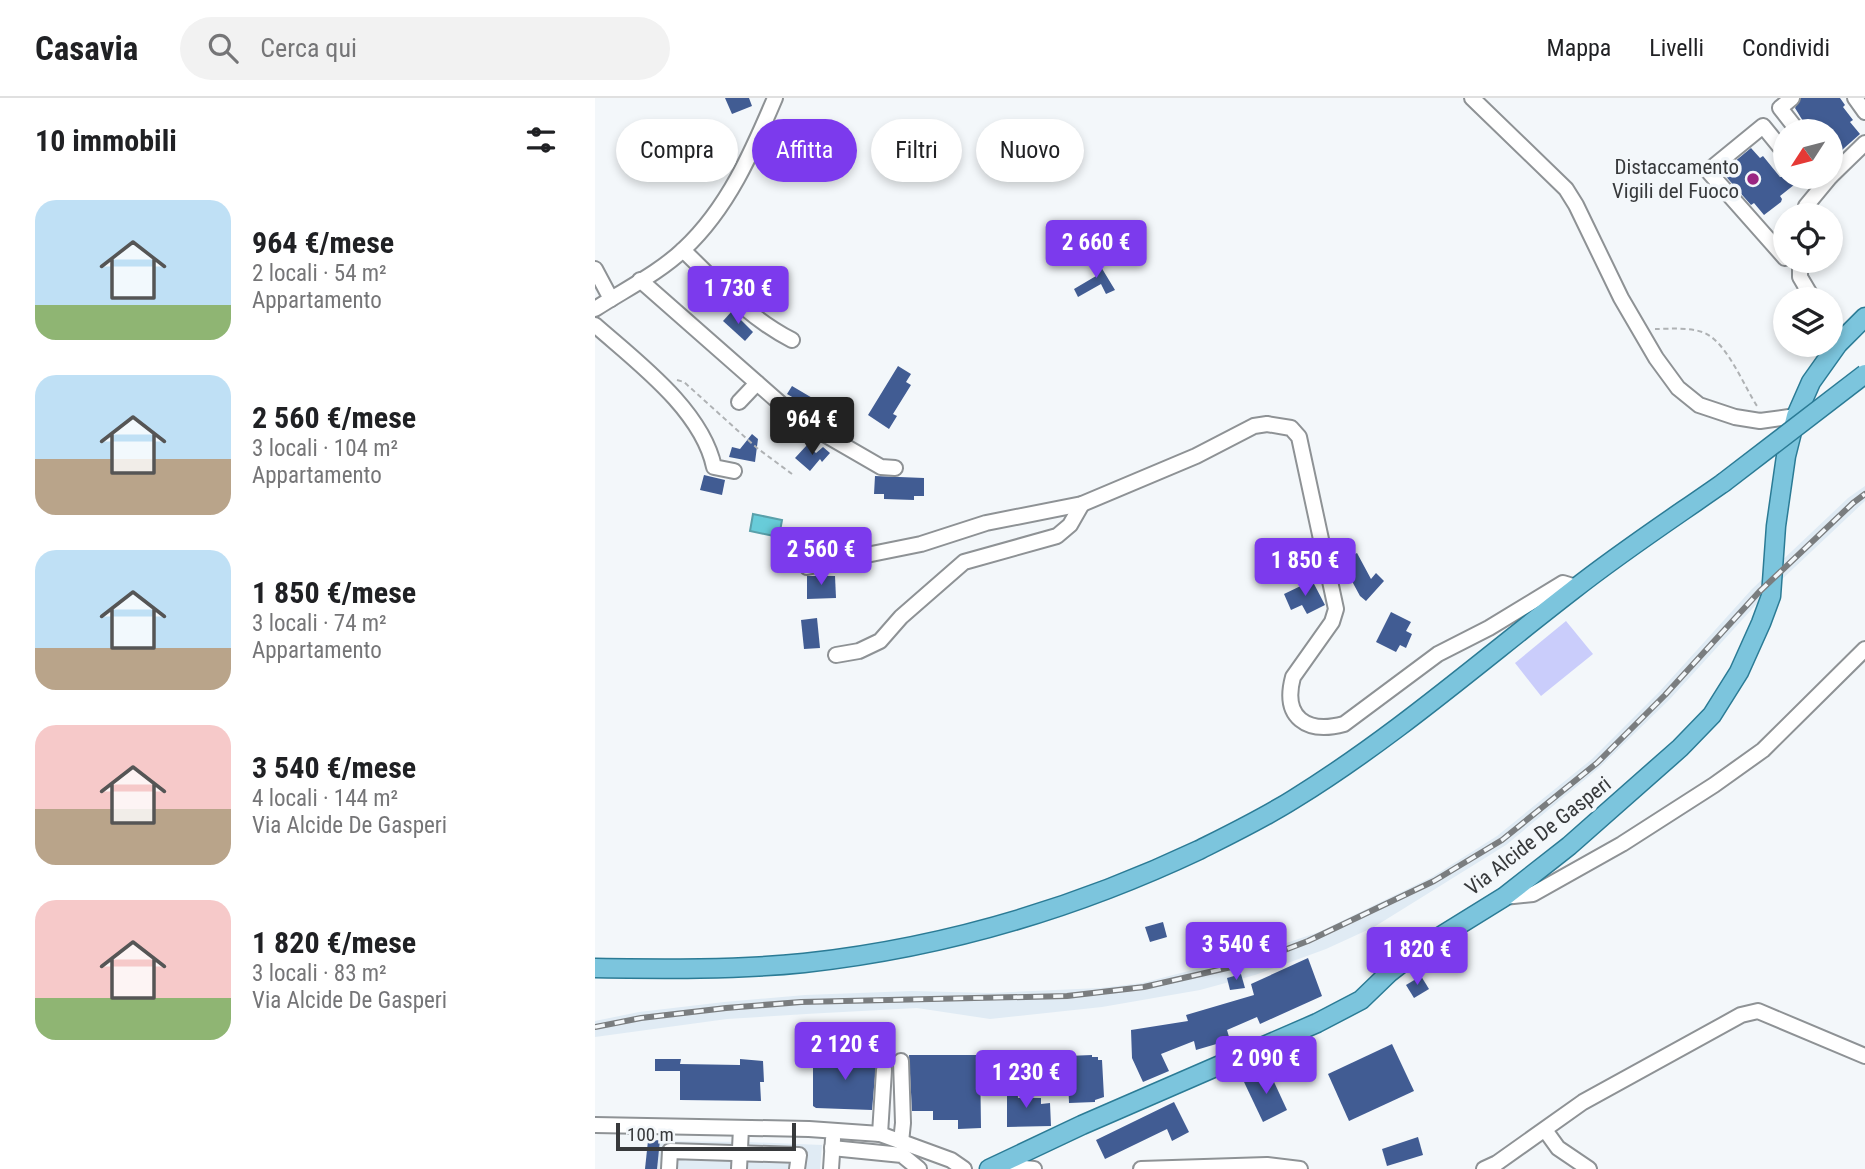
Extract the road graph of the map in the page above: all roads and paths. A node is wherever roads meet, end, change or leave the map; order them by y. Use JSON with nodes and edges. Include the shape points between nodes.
{"nodes":[{"id":1,"x":775,"y":98,"type":"edge"},
{"id":2,"x":1472,"y":98,"type":"edge"},
{"id":3,"x":1791,"y":98,"type":"edge"},
{"id":4,"x":1855,"y":98,"type":"edge"},
{"id":5,"x":1865,"y":112,"type":"edge"},
{"id":6,"x":1789,"y":119,"type":"edge"},
{"id":7,"x":1773,"y":138,"type":"edge"},
{"id":8,"x":1865,"y":143,"type":"edge"},
{"id":9,"x":1843,"y":164,"type":"edge"},
{"id":10,"x":1819,"y":189,"type":"edge"},
{"id":11,"x":1808,"y":203,"type":"edge"},
{"id":12,"x":1773,"y":245,"type":"edge"},
{"id":13,"x":684,"y":250,"type":"junction"},
{"id":14,"x":595,"y":269,"type":"edge"},
{"id":15,"x":1797,"y":273,"type":"edge"},
{"id":16,"x":1800,"y":276,"type":"joint"},
{"id":17,"x":640,"y":280,"type":"junction"},
{"id":18,"x":1806,"y":287,"type":"edge"},
{"id":19,"x":611,"y":299,"type":"junction"},
{"id":20,"x":595,"y":309,"type":"edge"},
{"id":21,"x":1865,"y":317,"type":"edge"},
{"id":22,"x":595,"y":325,"type":"edge"},
{"id":23,"x":1640,"y":330,"type":"junction"},
{"id":24,"x":1843,"y":331,"type":"edge"},
{"id":25,"x":792,"y":340,"type":"dead end"},
{"id":26,"x":1824,"y":357,"type":"edge"},
{"id":27,"x":1865,"y":374,"type":"edge"},
{"id":28,"x":659,"y":381,"type":"junction"},
{"id":29,"x":757,"y":383,"type":"junction"},
{"id":30,"x":739,"y":402,"type":"dead end"},
{"id":31,"x":1796,"y":416,"type":"junction"},
{"id":32,"x":1760,"y":421,"type":"junction"},
{"id":33,"x":895,"y":468,"type":"dead end"},
{"id":34,"x":734,"y":471,"type":"dead end"},
{"id":35,"x":792,"y":474,"type":"dead end"},
{"id":36,"x":1082,"y":504,"type":"junction"},
{"id":37,"x":807,"y":567,"type":"dead end"},
{"id":38,"x":1576,"y":587,"type":"junction"},
{"id":39,"x":1865,"y":649,"type":"edge"},
{"id":40,"x":836,"y":655,"type":"dead end"},
{"id":41,"x":1504,"y":898,"type":"junction"},
{"id":42,"x":595,"y":968,"type":"edge"},
{"id":43,"x":1865,"y":1056,"type":"edge"},
{"id":44,"x":901,"y":1061,"type":"dead end"},
{"id":45,"x":884,"y":1070,"type":"dead end"},
{"id":46,"x":595,"y":1125,"type":"edge"},
{"id":47,"x":741,"y":1128,"type":"junction"},
{"id":48,"x":1545,"y":1130,"type":"junction"},
{"id":49,"x":834,"y":1131,"type":"junction"},
{"id":50,"x":880,"y":1134,"type":"junction"},
{"id":51,"x":901,"y":1142,"type":"junction"},
{"id":52,"x":832,"y":1149,"type":"junction"},
{"id":53,"x":739,"y":1153,"type":"junction"},
{"id":54,"x":993,"y":1167,"type":"edge"},
{"id":55,"x":1187,"y":1168,"type":"edge"},
{"id":56,"x":669,"y":1169,"type":"edge"},
{"id":57,"x":739,"y":1169,"type":"edge"},
{"id":58,"x":797,"y":1169,"type":"edge"},
{"id":59,"x":831,"y":1169,"type":"edge"},
{"id":60,"x":919,"y":1169,"type":"edge"},
{"id":61,"x":964,"y":1169,"type":"edge"},
{"id":62,"x":1034,"y":1169,"type":"edge"},
{"id":63,"x":1141,"y":1169,"type":"edge"},
{"id":64,"x":1300,"y":1169,"type":"edge"},
{"id":65,"x":1484,"y":1169,"type":"edge"},
{"id":66,"x":1589,"y":1169,"type":"edge"}],
"edges":[{"from":1,"to":13,"type":"street","via":[[740,176]]},
{"from":2,"to":23,"type":"street","via":[[1566,189]]},
{"from":3,"to":6,"type":"street","via":[[1780,108]]},
{"from":4,"to":5,"type":"street"},
{"from":7,"to":12,"type":"street","via":[[1763,126],[1708,171]]},
{"from":8,"to":9,"type":"street"},
{"from":10,"to":11,"type":"street"},
{"from":13,"to":17,"type":"street"},
{"from":13,"to":25,"type":"street","via":[[735,301]]},
{"from":14,"to":19,"type":"street"},
{"from":15,"to":16,"type":"street"},
{"from":16,"to":18,"type":"street"},
{"from":17,"to":19,"type":"street"},
{"from":17,"to":29,"type":"street"},
{"from":19,"to":20,"type":"street"},
{"from":21,"to":24,"type":"main road","name":"Via Alcide De Gasperi"},
{"from":22,"to":28,"type":"street"},
{"from":23,"to":32,"type":"street","via":[[1678,388],[1699,405]]},
{"from":23,"to":32,"type":"path","via":[[1699,331],[1711,336],[1735,369]]},
{"from":26,"to":31,"type":"main road","name":"Via Alcide De Gasperi"},
{"from":27,"to":38,"type":"main road","bridge":true},
{"from":28,"to":34,"type":"street","via":[[695,424],[711,450],[715,467]]},
{"from":28,"to":35,"type":"path","via":[[669,377],[684,382]]},
{"from":29,"to":30,"type":"street"},
{"from":29,"to":33,"type":"street","via":[[798,419],[881,467]]},
{"from":31,"to":32,"type":"street"},
{"from":31,"to":41,"type":"main road","name":"Via Alcide De Gasperi","via":[[1776,526],[1771,596],[1739,672],[1712,715],[1680,748]]},
{"from":36,"to":37,"type":"street"},
{"from":36,"to":38,"type":"street","via":[[1254,426],[1291,428],[1299,438],[1336,609],[1332,622],[1293,677],[1290,701],[1298,717],[1310,726],[1326,729],[1344,724],[1438,654],[1563,583]]},
{"from":36,"to":40,"type":"street","via":[[1057,536],[964,562],[880,640],[859,651]]},
{"from":38,"to":42,"type":"main road","via":[[1366,752],[1292,801],[1200,849],[1093,896],[956,938],[845,957],[731,967]]},
{"from":39,"to":41,"type":"street","via":[[1763,750],[1714,785],[1533,894]]},
{"from":41,"to":54,"type":"main road","name":"Via Alcide De Gasperi","via":[[1420,949],[1361,1000]]},
{"from":43,"to":48,"type":"street","via":[[1758,1011],[1741,1015],[1652,1063],[1583,1102]]},
{"from":44,"to":51,"type":"street"},
{"from":45,"to":50,"type":"street"},
{"from":46,"to":47,"type":"street"},
{"from":47,"to":49,"type":"street"},
{"from":47,"to":53,"type":"street"},
{"from":48,"to":65,"type":"street"},
{"from":48,"to":66,"type":"street","via":[[1558,1148]]},
{"from":49,"to":50,"type":"street"},
{"from":49,"to":52,"type":"street"},
{"from":50,"to":51,"type":"street"},
{"from":51,"to":61,"type":"street"},
{"from":52,"to":59,"type":"street"},
{"from":52,"to":60,"type":"street","via":[[902,1155]]},
{"from":53,"to":56,"type":"street","via":[[670,1151]]},
{"from":53,"to":57,"type":"street"},
{"from":53,"to":58,"type":"street","via":[[799,1155]]},
{"from":54,"to":62,"type":"street"},
{"from":55,"to":63,"type":"street"},
{"from":55,"to":64,"type":"street","via":[[1266,1165]]}]}
